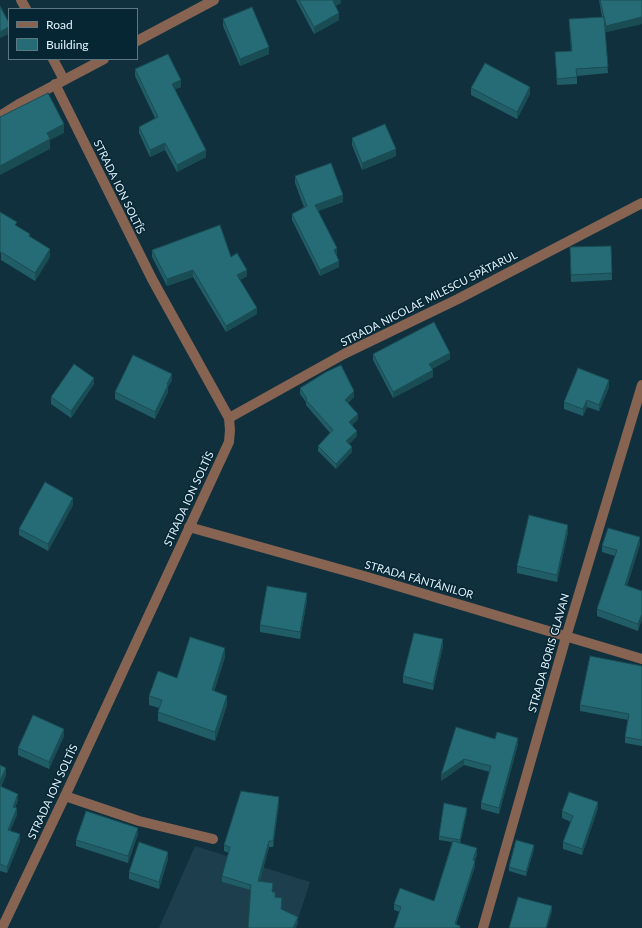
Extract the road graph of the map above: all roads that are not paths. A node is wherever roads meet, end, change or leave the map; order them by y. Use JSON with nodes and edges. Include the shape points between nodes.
{"nodes":[{"id":1,"x":214,"y":0,"type":"edge"},
{"id":2,"x":138,"y":40,"type":"edge"},
{"id":3,"x":54,"y":60,"type":"edge"},
{"id":4,"x":102,"y":60,"type":"edge"},
{"id":5,"x":64,"y":80,"type":"junction"},
{"id":6,"x":55,"y":84,"type":"junction"},
{"id":7,"x":0,"y":116,"type":"edge"},
{"id":8,"x":642,"y":204,"type":"edge"},
{"id":9,"x":642,"y":385,"type":"edge"},
{"id":10,"x":229,"y":418,"type":"junction"},
{"id":11,"x":189,"y":527,"type":"junction"},
{"id":12,"x":566,"y":638,"type":"junction"},
{"id":13,"x":642,"y":659,"type":"edge"},
{"id":14,"x":64,"y":796,"type":"junction"},
{"id":15,"x":213,"y":839,"type":"dead end"},
{"id":16,"x":2,"y":928,"type":"edge"},
{"id":17,"x":483,"y":928,"type":"edge"}],
"edges":[{"from":1,"to":2,"type":"street"},
{"from":3,"to":5,"type":"street"},
{"from":4,"to":5,"type":"street"},
{"from":5,"to":6,"type":"street"},
{"from":6,"to":7,"type":"street"},
{"from":6,"to":10,"type":"street","name":"STRADA ION SOLTÎS","via":[[152,279]]},
{"from":8,"to":10,"type":"street","name":"STRADA NICOLAE MILESCU SPĂTARUL","via":[[458,299],[344,354]]},
{"from":9,"to":12,"type":"street","name":"STRADA BORIS GLAVAN"},
{"from":10,"to":11,"type":"street","name":"STRADA ION SOLTÎS","via":[[229,442]]},
{"from":11,"to":12,"type":"street","name":"STRADA FÂNTÂNILOR","via":[[364,576]]},
{"from":11,"to":14,"type":"street","name":"STRADA ION SOLTÎS"},
{"from":12,"to":13,"type":"street","name":"STRADA FÂNTÂNILOR"},
{"from":12,"to":17,"type":"street","name":"STRADA BORIS GLAVAN"},
{"from":14,"to":15,"type":"street","via":[[139,821]]},
{"from":14,"to":16,"type":"street","name":"STRADA ION SOLTÎS"}]}
